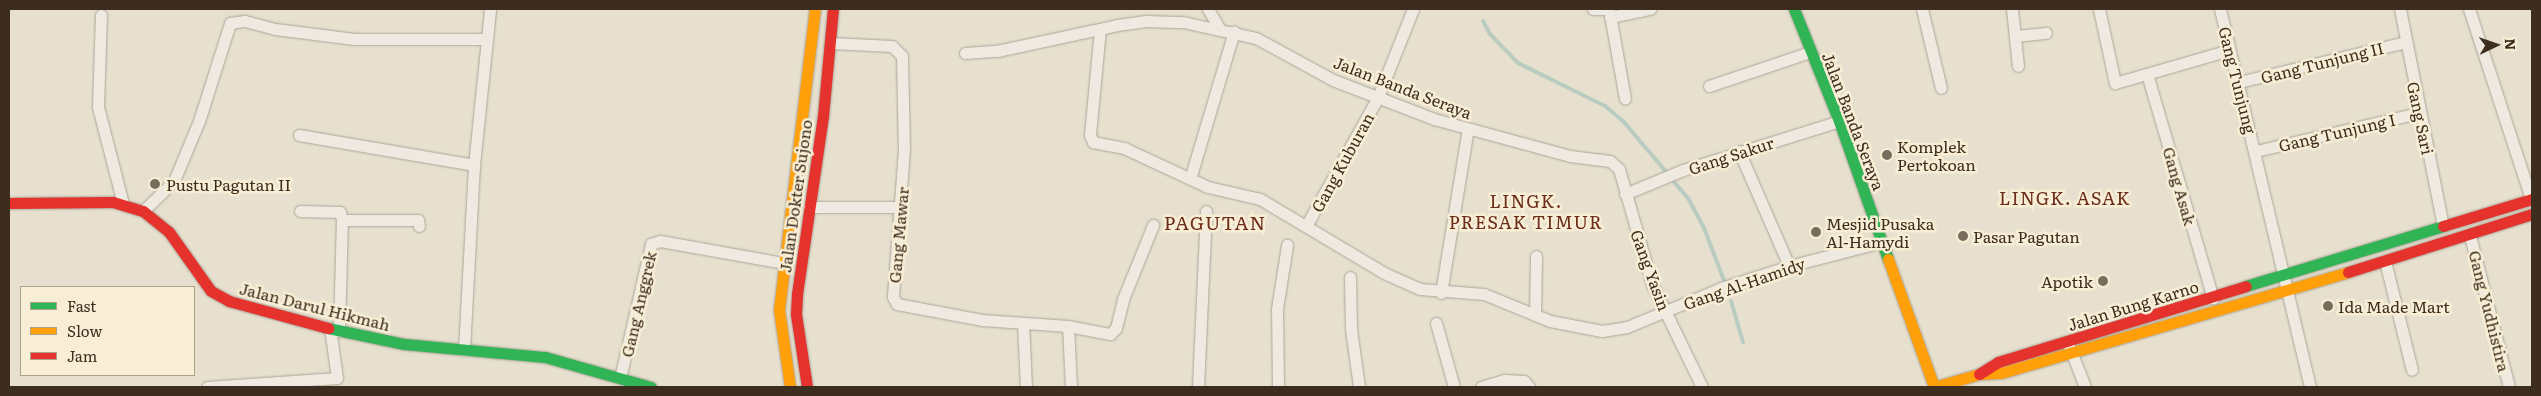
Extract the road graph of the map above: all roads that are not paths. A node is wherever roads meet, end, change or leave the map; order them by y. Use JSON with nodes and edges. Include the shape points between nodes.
{"nodes":[{"id":1,"x":490,"y":9,"type":"edge"},
{"id":2,"x":815,"y":9,"type":"edge"},
{"id":3,"x":833,"y":9,"type":"edge"},
{"id":4,"x":1208,"y":9,"type":"edge"},
{"id":5,"x":1413,"y":9,"type":"edge"},
{"id":6,"x":1593,"y":9,"type":"edge"},
{"id":7,"x":1650,"y":9,"type":"edge"},
{"id":8,"x":1794,"y":9,"type":"edge"},
{"id":9,"x":1922,"y":9,"type":"edge"},
{"id":10,"x":2012,"y":9,"type":"edge"},
{"id":11,"x":2099,"y":9,"type":"edge"},
{"id":12,"x":2220,"y":9,"type":"edge"},
{"id":13,"x":2400,"y":9,"type":"edge"},
{"id":14,"x":2469,"y":9,"type":"edge"},
{"id":15,"x":1610,"y":13,"type":"edge"},
{"id":16,"x":101,"y":15,"type":"dead end"},
{"id":17,"x":1219,"y":28,"type":"junction"},
{"id":18,"x":1100,"y":29,"type":"junction"},
{"id":19,"x":1234,"y":32,"type":"junction"},
{"id":20,"x":2046,"y":33,"type":"dead end"},
{"id":21,"x":2016,"y":36,"type":"junction"},
{"id":22,"x":486,"y":39,"type":"junction"},
{"id":23,"x":2405,"y":42,"type":"junction"},
{"id":24,"x":831,"y":43,"type":"junction"},
{"id":25,"x":2229,"y":50,"type":"junction"},
{"id":26,"x":1810,"y":52,"type":"junction"},
{"id":27,"x":965,"y":53,"type":"dead end"},
{"id":28,"x":2018,"y":66,"type":"dead end"},
{"id":29,"x":2147,"y":74,"type":"junction"},
{"id":30,"x":2239,"y":82,"type":"junction"},
{"id":31,"x":1709,"y":86,"type":"dead end"},
{"id":32,"x":1941,"y":88,"type":"dead end"},
{"id":33,"x":1378,"y":97,"type":"junction"},
{"id":34,"x":1625,"y":98,"type":"dead end"},
{"id":35,"x":2418,"y":113,"type":"junction"},
{"id":36,"x":1839,"y":121,"type":"junction"},
{"id":37,"x":1468,"y":129,"type":"junction"},
{"id":38,"x":298,"y":135,"type":"dead end"},
{"id":39,"x":1739,"y":151,"type":"junction"},
{"id":40,"x":2256,"y":151,"type":"junction"},
{"id":41,"x":474,"y":165,"type":"junction"},
{"id":42,"x":1621,"y":177,"type":"joint"},
{"id":43,"x":1190,"y":179,"type":"junction"},
{"id":44,"x":1625,"y":194,"type":"junction"},
{"id":45,"x":2532,"y":199,"type":"edge"},
{"id":46,"x":9,"y":203,"type":"edge"},
{"id":47,"x":123,"y":204,"type":"junction"},
{"id":48,"x":809,"y":207,"type":"junction"},
{"id":49,"x":901,"y":208,"type":"junction"},
{"id":50,"x":143,"y":211,"type":"junction"},
{"id":51,"x":300,"y":211,"type":"dead end"},
{"id":52,"x":1206,"y":211,"type":"dead end"},
{"id":53,"x":2488,"y":213,"type":"junction"},
{"id":54,"x":2532,"y":214,"type":"edge"},
{"id":55,"x":342,"y":220,"type":"junction"},
{"id":56,"x":1152,"y":224,"type":"dead end"},
{"id":57,"x":419,"y":226,"type":"dead end"},
{"id":58,"x":1306,"y":226,"type":"junction"},
{"id":59,"x":2443,"y":226,"type":"junction"},
{"id":60,"x":2492,"y":228,"type":"junction"},
{"id":61,"x":2470,"y":236,"type":"junction"},
{"id":62,"x":1882,"y":242,"type":"junction"},
{"id":63,"x":1287,"y":245,"type":"dead end"},
{"id":64,"x":1536,"y":256,"type":"dead end"},
{"id":65,"x":2385,"y":261,"type":"junction"},
{"id":66,"x":783,"y":263,"type":"junction"},
{"id":67,"x":1789,"y":266,"type":"junction"},
{"id":68,"x":2285,"y":276,"type":"junction"},
{"id":69,"x":1350,"y":277,"type":"dead end"},
{"id":70,"x":2284,"y":290,"type":"junction"},
{"id":71,"x":1441,"y":293,"type":"junction"},
{"id":72,"x":2213,"y":298,"type":"junction"},
{"id":73,"x":1664,"y":311,"type":"junction"},
{"id":74,"x":1535,"y":315,"type":"junction"},
{"id":75,"x":1023,"y":323,"type":"junction"},
{"id":76,"x":1436,"y":323,"type":"dead end"},
{"id":77,"x":1068,"y":326,"type":"junction"},
{"id":78,"x":334,"y":329,"type":"junction"},
{"id":79,"x":2069,"y":348,"type":"junction"},
{"id":80,"x":464,"y":350,"type":"junction"},
{"id":81,"x":2412,"y":370,"type":"dead end"},
{"id":82,"x":620,"y":378,"type":"junction"},
{"id":83,"x":207,"y":387,"type":"edge"},
{"id":84,"x":651,"y":387,"type":"edge"},
{"id":85,"x":790,"y":387,"type":"edge"},
{"id":86,"x":807,"y":387,"type":"edge"},
{"id":87,"x":1026,"y":387,"type":"edge"},
{"id":88,"x":1071,"y":387,"type":"edge"},
{"id":89,"x":1198,"y":387,"type":"edge"},
{"id":90,"x":1278,"y":387,"type":"edge"},
{"id":91,"x":1359,"y":387,"type":"edge"},
{"id":92,"x":1454,"y":387,"type":"edge"},
{"id":93,"x":1481,"y":387,"type":"edge"},
{"id":94,"x":1529,"y":387,"type":"edge"},
{"id":95,"x":1702,"y":387,"type":"edge"},
{"id":96,"x":1934,"y":387,"type":"edge"},
{"id":97,"x":2085,"y":387,"type":"edge"},
{"id":98,"x":2310,"y":387,"type":"edge"},
{"id":99,"x":2508,"y":387,"type":"edge"}],
"edges":[{"from":1,"to":22,"type":"street"},
{"from":2,"to":66,"type":"main road","via":[[796,180]]},
{"from":3,"to":24,"type":"main road","name":"Jalan Dokter Sujono"},
{"from":4,"to":17,"type":"street"},
{"from":5,"to":33,"type":"street","name":"Gang Kuburan"},
{"from":6,"to":15,"type":"street"},
{"from":7,"to":15,"type":"street"},
{"from":8,"to":26,"type":"main road","name":"Jalan Banda Seraya"},
{"from":9,"to":32,"type":"street"},
{"from":10,"to":21,"type":"street"},
{"from":11,"to":29,"type":"street","via":[[2112,80],[2118,83]]},
{"from":12,"to":25,"type":"street","name":"Gang Tunjung"},
{"from":13,"to":23,"type":"street","name":"Gang Sari"},
{"from":14,"to":45,"type":"street"},
{"from":15,"to":34,"type":"street"},
{"from":16,"to":47,"type":"street","via":[[98,107]]},
{"from":17,"to":18,"type":"street","name":"Jalan Banda Seraya","via":[[1183,22],[1146,21]]},
{"from":17,"to":19,"type":"street","name":"Jalan Banda Seraya"},
{"from":18,"to":27,"type":"street","name":"Jalan Banda Seraya","via":[[997,51]]},
{"from":18,"to":43,"type":"street","name":"Gang Al-Hamidy","via":[[1091,139],[1124,148]]},
{"from":19,"to":33,"type":"street","name":"Jalan Banda Seraya","via":[[1266,42],[1334,80]]},
{"from":19,"to":43,"type":"street"},
{"from":20,"to":21,"type":"street"},
{"from":21,"to":28,"type":"street"},
{"from":22,"to":41,"type":"street"},
{"from":22,"to":50,"type":"street","via":[[354,39],[275,30],[241,20],[230,23],[199,121],[174,181]]},
{"from":23,"to":30,"type":"street","name":"Gang Tunjung II"},
{"from":23,"to":35,"type":"street","name":"Gang Sari"},
{"from":24,"to":48,"type":"main road","name":"Jalan Dokter Sujono"},
{"from":24,"to":49,"type":"street","name":"Gang Mawar","via":[[892,46],[901,54],[904,149]]},
{"from":25,"to":29,"type":"street"},
{"from":25,"to":30,"type":"street","name":"Gang Tunjung"},
{"from":26,"to":31,"type":"street"},
{"from":26,"to":36,"type":"main road","name":"Jalan Banda Seraya"},
{"from":29,"to":72,"type":"street","name":"Gang Asak"},
{"from":30,"to":40,"type":"street","name":"Gang Tunjung"},
{"from":33,"to":37,"type":"street","name":"Jalan Banda Seraya"},
{"from":33,"to":58,"type":"street","name":"Gang Kuburan"},
{"from":35,"to":40,"type":"street","name":"Gang Tunjung I"},
{"from":35,"to":59,"type":"street","name":"Gang Sari"},
{"from":36,"to":39,"type":"street","name":"Gang Sakur"},
{"from":36,"to":62,"type":"main road","name":"Jalan Banda Seraya"},
{"from":37,"to":42,"type":"street","name":"Jalan Banda Seraya","via":[[1570,156],[1610,161],[1616,164]]},
{"from":37,"to":71,"type":"street"},
{"from":38,"to":41,"type":"street"},
{"from":39,"to":44,"type":"street","name":"Gang Sakur"},
{"from":39,"to":67,"type":"street"},
{"from":40,"to":68,"type":"street","name":"Gang Tunjung"},
{"from":41,"to":80,"type":"street"},
{"from":42,"to":44,"type":"street","name":"Gang Yasin"},
{"from":43,"to":58,"type":"street","name":"Gang Al-Hamidy","via":[[1260,199]]},
{"from":44,"to":73,"type":"street","name":"Gang Yasin","via":[[1652,284]]},
{"from":45,"to":53,"type":"main road","name":"Jalan Bung Karno"},
{"from":46,"to":47,"type":"main road","name":"Jalan Darul Hikmah"},
{"from":47,"to":50,"type":"main road","name":"Jalan Darul Hikmah"},
{"from":48,"to":49,"type":"street"},
{"from":48,"to":86,"type":"main road","name":"Jalan Dokter Sujono","via":[[796,314]]},
{"from":49,"to":75,"type":"street","name":"Gang Mawar","via":[[893,297],[896,302],[982,320]]},
{"from":50,"to":78,"type":"main road","name":"Jalan Darul Hikmah","via":[[169,232],[211,291],[218,296]]},
{"from":51,"to":55,"type":"street","via":[[340,212]]},
{"from":52,"to":89,"type":"street"},
{"from":53,"to":59,"type":"main road","name":"Jalan Bung Karno"},
{"from":53,"to":60,"type":"main road"},
{"from":54,"to":60,"type":"main road","name":"Jalan Bung Karno"},
{"from":55,"to":57,"type":"street","via":[[418,220]]},
{"from":55,"to":78,"type":"street"},
{"from":56,"to":77,"type":"street","name":"Gang Mawar","via":[[1123,299],[1116,328],[1109,334]]},
{"from":58,"to":71,"type":"street","name":"Gang Al-Hamidy","via":[[1396,280]]},
{"from":59,"to":68,"type":"main road","name":"Jalan Bung Karno"},
{"from":60,"to":61,"type":"main road","name":"Jalan Bung Karno"},
{"from":61,"to":65,"type":"main road","name":"Jalan Bung Karno"},
{"from":61,"to":99,"type":"street","name":"Gang Yudhistira"},
{"from":62,"to":67,"type":"street","name":"Gang Al-Hamidy"},
{"from":62,"to":96,"type":"main road","name":"Jalan Banda Seraya"},
{"from":63,"to":90,"type":"street","via":[[1277,309]]},
{"from":64,"to":74,"type":"street"},
{"from":65,"to":70,"type":"main road","name":"Jalan Bung Karno"},
{"from":65,"to":81,"type":"street"},
{"from":66,"to":82,"type":"street","name":"Gang Anggrek","via":[[660,241],[651,244]]},
{"from":66,"to":85,"type":"main road","via":[[779,310]]},
{"from":67,"to":73,"type":"street","name":"Gang Al-Hamidy"},
{"from":68,"to":70,"type":"street"},
{"from":68,"to":72,"type":"main road","name":"Jalan Bung Karno"},
{"from":69,"to":91,"type":"street","via":[[1351,329]]},
{"from":70,"to":79,"type":"main road","name":"Jalan Bung Karno"},
{"from":70,"to":98,"type":"street"},
{"from":71,"to":74,"type":"street","name":"Gang Al-Hamidy","via":[[1484,294]]},
{"from":72,"to":79,"type":"main road","name":"Jalan Bung Karno"},
{"from":73,"to":74,"type":"street","name":"Gang Al-Hamidy","via":[[1602,332]]},
{"from":73,"to":95,"type":"street","name":"Gang Yasin"},
{"from":75,"to":77,"type":"street","name":"Gang Mawar"},
{"from":75,"to":87,"type":"street"},
{"from":76,"to":92,"type":"street"},
{"from":77,"to":88,"type":"street"},
{"from":78,"to":80,"type":"main road","name":"Jalan Darul Hikmah","via":[[404,344]]},
{"from":78,"to":83,"type":"street","via":[[337,378]]},
{"from":79,"to":96,"type":"main road","name":"Jalan Bung Karno","via":[[2001,374],[1979,374]]},
{"from":79,"to":97,"type":"street"},
{"from":80,"to":82,"type":"main road","name":"Jalan Darul Hikmah","via":[[546,357]]},
{"from":82,"to":84,"type":"main road","name":"Jalan Darul Hikmah"},
{"from":93,"to":94,"type":"street","via":[[1504,380],[1524,380]]}]}
